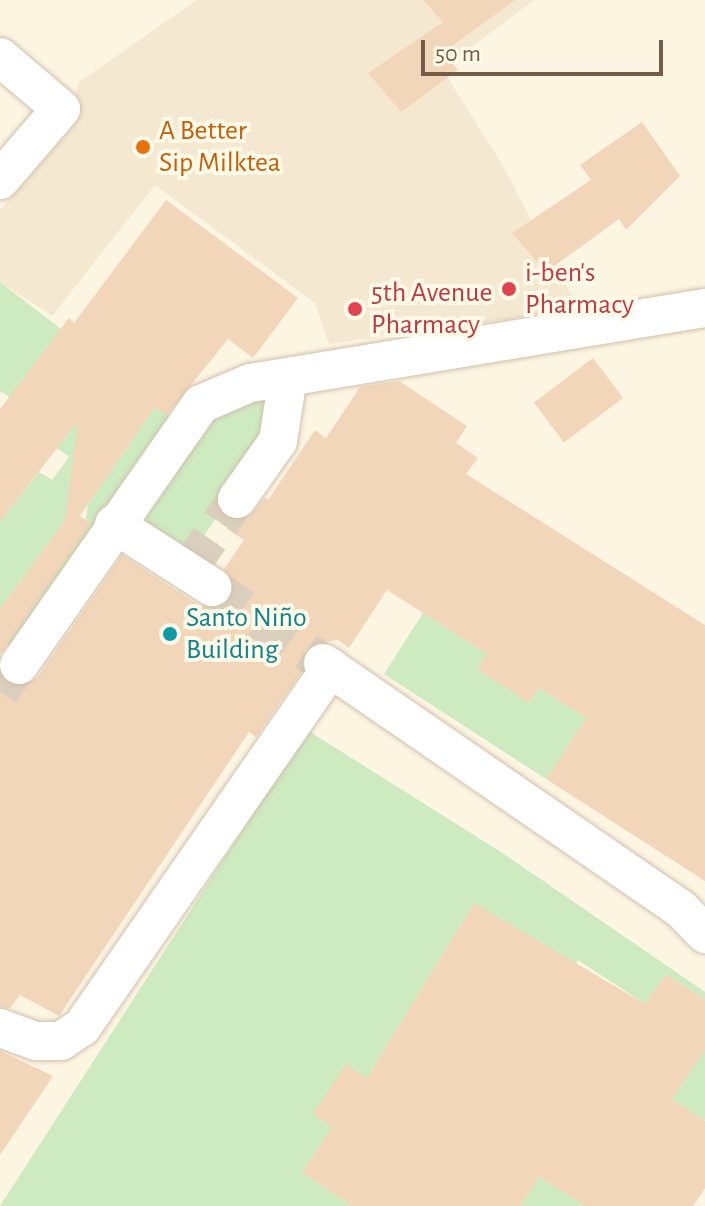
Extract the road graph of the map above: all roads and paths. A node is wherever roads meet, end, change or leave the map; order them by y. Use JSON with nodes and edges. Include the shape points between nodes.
{"nodes":[{"id":1,"x":0,"y":57,"type":"edge"},
{"id":2,"x":0,"y":180,"type":"edge"},
{"id":3,"x":705,"y":308,"type":"edge"},
{"id":4,"x":303,"y":374,"type":"junction"},
{"id":5,"x":237,"y":499,"type":"tunnel mouth"},
{"id":6,"x":114,"y":524,"type":"junction"},
{"id":7,"x":200,"y":578,"type":"tunnel mouth"},
{"id":8,"x":19,"y":665,"type":"tunnel mouth"},
{"id":9,"x":705,"y":934,"type":"edge"},
{"id":10,"x":0,"y":1028,"type":"edge"}],
"edges":[{"from":1,"to":2,"type":"street","via":[[61,109]]},
{"from":3,"to":4,"type":"street"},
{"from":4,"to":5,"type":"street","via":[[278,441]]},
{"from":4,"to":6,"type":"street","via":[[250,383],[201,404]]},
{"from":6,"to":7,"type":"street"},
{"from":6,"to":8,"type":"street"},
{"from":9,"to":10,"type":"street","via":[[681,909],[327,665],[82,1027],[61,1041],[36,1041]]}]}
